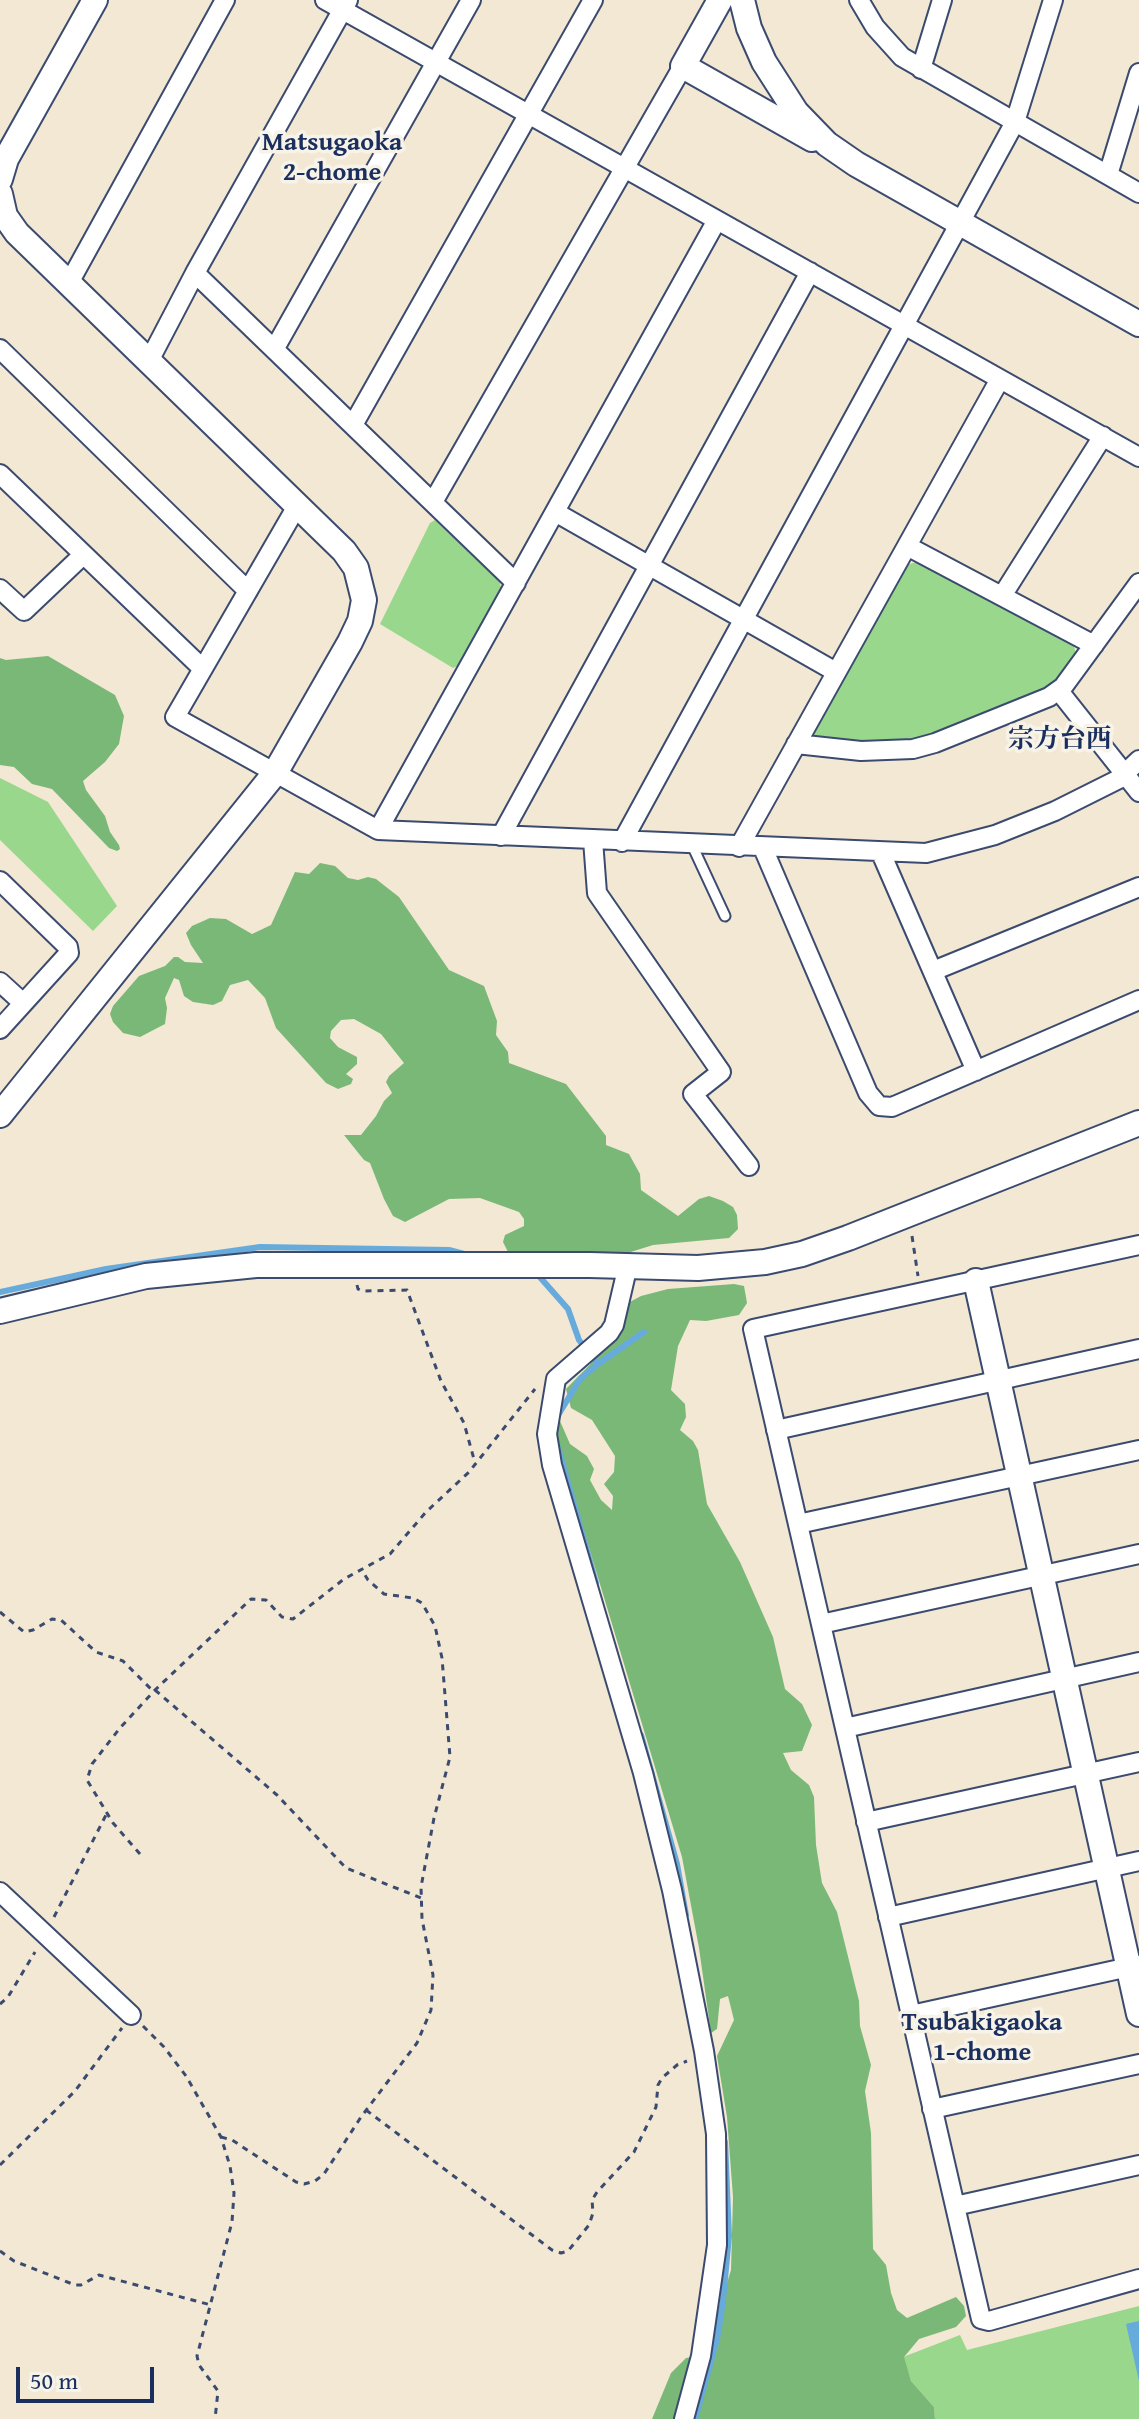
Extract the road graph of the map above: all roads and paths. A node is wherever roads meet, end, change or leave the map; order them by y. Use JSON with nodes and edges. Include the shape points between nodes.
{"nodes":[{"id":1,"x":95,"y":0,"type":"edge"},
{"id":2,"x":225,"y":0,"type":"edge"},
{"id":3,"x":325,"y":0,"type":"edge"},
{"id":4,"x":471,"y":0,"type":"edge"},
{"id":5,"x":593,"y":0,"type":"edge"},
{"id":6,"x":720,"y":0,"type":"edge"},
{"id":7,"x":742,"y":0,"type":"edge"},
{"id":8,"x":859,"y":0,"type":"edge"},
{"id":9,"x":942,"y":0,"type":"edge"},
{"id":10,"x":1053,"y":0,"type":"edge"},
{"id":11,"x":346,"y":5,"type":"edge"},
{"id":12,"x":436,"y":62,"type":"junction"},
{"id":13,"x":683,"y":66,"type":"junction"},
{"id":14,"x":921,"y":69,"type":"junction"},
{"id":15,"x":1139,"y":73,"type":"edge"},
{"id":16,"x":529,"y":114,"type":"junction"},
{"id":17,"x":1015,"y":122,"type":"junction"},
{"id":18,"x":856,"y":164,"type":"junction"},
{"id":19,"x":624,"y":168,"type":"junction"},
{"id":20,"x":1108,"y":175,"type":"junction"},
{"id":21,"x":0,"y":179,"type":"edge"},
{"id":22,"x":1139,"y":193,"type":"edge"},
{"id":23,"x":0,"y":194,"type":"edge"},
{"id":24,"x":717,"y":220,"type":"junction"},
{"id":25,"x":960,"y":224,"type":"junction"},
{"id":26,"x":810,"y":272,"type":"junction"},
{"id":27,"x":195,"y":273,"type":"junction"},
{"id":28,"x":69,"y":283,"type":"junction"},
{"id":29,"x":1139,"y":324,"type":"edge"},
{"id":30,"x":904,"y":325,"type":"junction"},
{"id":31,"x":275,"y":348,"type":"junction"},
{"id":32,"x":0,"y":349,"type":"edge"},
{"id":33,"x":149,"y":361,"type":"junction"},
{"id":34,"x":1000,"y":379,"type":"junction"},
{"id":35,"x":353,"y":425,"type":"junction"},
{"id":36,"x":1103,"y":436,"type":"junction"},
{"id":37,"x":1139,"y":457,"type":"edge"},
{"id":38,"x":0,"y":474,"type":"edge"},
{"id":39,"x":433,"y":502,"type":"junction"},
{"id":40,"x":297,"y":506,"type":"junction"},
{"id":41,"x":555,"y":512,"type":"junction"},
{"id":42,"x":907,"y":546,"type":"junction"},
{"id":43,"x":83,"y":555,"type":"junction"},
{"id":44,"x":649,"y":566,"type":"junction"},
{"id":45,"x":516,"y":583,"type":"junction"},
{"id":46,"x":1139,"y":583,"type":"edge"},
{"id":47,"x":0,"y":589,"type":"edge"},
{"id":48,"x":248,"y":591,"type":"junction"},
{"id":49,"x":1002,"y":596,"type":"junction"},
{"id":50,"x":743,"y":619,"type":"junction"},
{"id":51,"x":1094,"y":645,"type":"junction"},
{"id":52,"x":203,"y":669,"type":"junction"},
{"id":53,"x":836,"y":672,"type":"junction"},
{"id":54,"x":1059,"y":691,"type":"junction"},
{"id":55,"x":796,"y":744,"type":"junction"},
{"id":56,"x":1139,"y":760,"type":"edge"},
{"id":57,"x":275,"y":773,"type":"junction"},
{"id":58,"x":1125,"y":775,"type":"junction"},
{"id":59,"x":1139,"y":792,"type":"edge"},
{"id":60,"x":378,"y":830,"type":"junction"},
{"id":61,"x":501,"y":836,"type":"junction"},
{"id":62,"x":593,"y":840,"type":"junction"},
{"id":63,"x":622,"y":842,"type":"junction"},
{"id":64,"x":692,"y":845,"type":"junction"},
{"id":65,"x":739,"y":847,"type":"junction"},
{"id":66,"x":763,"y":848,"type":"junction"},
{"id":67,"x":881,"y":853,"type":"junction"},
{"id":68,"x":0,"y":881,"type":"edge"},
{"id":69,"x":1139,"y":887,"type":"edge"},
{"id":70,"x":725,"y":916,"type":"dead end"},
{"id":71,"x":933,"y":971,"type":"junction"},
{"id":72,"x":9,"y":997,"type":"edge"},
{"id":73,"x":1139,"y":1000,"type":"edge"},
{"id":74,"x":0,"y":1029,"type":"edge"},
{"id":75,"x":976,"y":1071,"type":"junction"},
{"id":76,"x":0,"y":1115,"type":"edge"},
{"id":77,"x":1139,"y":1123,"type":"edge"},
{"id":78,"x":749,"y":1166,"type":"dead end"},
{"id":79,"x":910,"y":1228,"type":"dead end"},
{"id":80,"x":1139,"y":1245,"type":"edge"},
{"id":81,"x":628,"y":1265,"type":"junction"},
{"id":82,"x":976,"y":1281,"type":"junction"},
{"id":83,"x":357,"y":1285,"type":"dead end"},
{"id":84,"x":920,"y":1285,"type":"dead end"},
{"id":85,"x":0,"y":1311,"type":"edge"},
{"id":86,"x":1139,"y":1349,"type":"edge"},
{"id":87,"x":556,"y":1379,"type":"junction"},
{"id":88,"x":999,"y":1381,"type":"junction"},
{"id":89,"x":776,"y":1430,"type":"junction"},
{"id":90,"x":1139,"y":1450,"type":"edge"},
{"id":91,"x":476,"y":1464,"type":"junction"},
{"id":92,"x":1020,"y":1476,"type":"junction"},
{"id":93,"x":798,"y":1524,"type":"junction"},
{"id":94,"x":1139,"y":1554,"type":"edge"},
{"id":95,"x":362,"y":1570,"type":"junction"},
{"id":96,"x":1042,"y":1575,"type":"junction"},
{"id":97,"x":0,"y":1612,"type":"edge"},
{"id":98,"x":821,"y":1624,"type":"junction"},
{"id":99,"x":1139,"y":1662,"type":"edge"},
{"id":100,"x":1065,"y":1679,"type":"junction"},
{"id":101,"x":154,"y":1690,"type":"junction"},
{"id":102,"x":845,"y":1728,"type":"junction"},
{"id":103,"x":1139,"y":1762,"type":"edge"},
{"id":104,"x":1086,"y":1773,"type":"junction"},
{"id":105,"x":107,"y":1813,"type":"junction"},
{"id":106,"x":866,"y":1822,"type":"junction"},
{"id":107,"x":140,"y":1854,"type":"dead end"},
{"id":108,"x":1139,"y":1861,"type":"edge"},
{"id":109,"x":1107,"y":1868,"type":"junction"},
{"id":110,"x":0,"y":1892,"type":"edge"},
{"id":111,"x":421,"y":1898,"type":"junction"},
{"id":112,"x":888,"y":1917,"type":"junction"},
{"id":113,"x":44,"y":1936,"type":"junction"},
{"id":114,"x":1134,"y":1966,"type":"edge"},
{"id":115,"x":0,"y":2004,"type":"edge"},
{"id":116,"x":1139,"y":2014,"type":"edge"},
{"id":117,"x":131,"y":2015,"type":"junction"},
{"id":118,"x":911,"y":2015,"type":"junction"},
{"id":119,"x":705,"y":2056,"type":"junction"},
{"id":120,"x":1139,"y":2064,"type":"edge"},
{"id":121,"x":932,"y":2109,"type":"junction"},
{"id":122,"x":366,"y":2110,"type":"junction"},
{"id":123,"x":221,"y":2137,"type":"junction"},
{"id":124,"x":0,"y":2165,"type":"edge"},
{"id":125,"x":1139,"y":2165,"type":"edge"},
{"id":126,"x":955,"y":2206,"type":"junction"},
{"id":127,"x":0,"y":2251,"type":"edge"},
{"id":128,"x":1139,"y":2279,"type":"edge"},
{"id":129,"x":211,"y":2305,"type":"junction"},
{"id":130,"x":215,"y":2419,"type":"edge"},
{"id":131,"x":684,"y":2419,"type":"edge"}],
"edges":[{"from":1,"to":21,"type":"street","via":[[6,159]]},
{"from":2,"to":28,"type":"street"},
{"from":3,"to":11,"type":"street"},
{"from":4,"to":12,"type":"street"},
{"from":5,"to":16,"type":"street"},
{"from":6,"to":13,"type":"street"},
{"from":7,"to":18,"type":"street","via":[[755,45],[783,94],[818,135]]},
{"from":8,"to":14,"type":"street","via":[[894,50]]},
{"from":9,"to":14,"type":"street"},
{"from":10,"to":17,"type":"street"},
{"from":11,"to":12,"type":"street"},
{"from":11,"to":27,"type":"street"},
{"from":12,"to":16,"type":"street"},
{"from":12,"to":31,"type":"street"},
{"from":13,"to":18,"type":"street"},
{"from":13,"to":19,"type":"street"},
{"from":14,"to":17,"type":"street"},
{"from":15,"to":20,"type":"street"},
{"from":16,"to":19,"type":"street"},
{"from":16,"to":35,"type":"street"},
{"from":17,"to":20,"type":"street"},
{"from":17,"to":25,"type":"street"},
{"from":18,"to":25,"type":"street"},
{"from":19,"to":24,"type":"street"},
{"from":19,"to":39,"type":"street"},
{"from":20,"to":22,"type":"street"},
{"from":23,"to":28,"type":"street","via":[[11,225]]},
{"from":24,"to":26,"type":"street"},
{"from":24,"to":41,"type":"street"},
{"from":25,"to":29,"type":"street"},
{"from":25,"to":30,"type":"street"},
{"from":26,"to":30,"type":"street"},
{"from":26,"to":44,"type":"street"},
{"from":27,"to":31,"type":"street"},
{"from":27,"to":33,"type":"street"},
{"from":28,"to":33,"type":"street"},
{"from":30,"to":34,"type":"street"},
{"from":30,"to":50,"type":"street"},
{"from":31,"to":35,"type":"street"},
{"from":32,"to":48,"type":"street"},
{"from":33,"to":40,"type":"street"},
{"from":34,"to":36,"type":"street"},
{"from":34,"to":42,"type":"street"},
{"from":35,"to":39,"type":"street"},
{"from":36,"to":37,"type":"street"},
{"from":36,"to":49,"type":"street"},
{"from":38,"to":43,"type":"street"},
{"from":39,"to":45,"type":"street"},
{"from":40,"to":48,"type":"street"},
{"from":40,"to":57,"type":"street","via":[[351,560],[364,600],[350,642]]},
{"from":41,"to":44,"type":"street"},
{"from":41,"to":45,"type":"street"},
{"from":42,"to":49,"type":"street"},
{"from":42,"to":53,"type":"street"},
{"from":43,"to":47,"type":"street","via":[[24,611]]},
{"from":43,"to":52,"type":"street"},
{"from":44,"to":50,"type":"street"},
{"from":44,"to":61,"type":"street"},
{"from":45,"to":60,"type":"street"},
{"from":46,"to":51,"type":"street"},
{"from":48,"to":52,"type":"street"},
{"from":49,"to":51,"type":"street"},
{"from":50,"to":53,"type":"street"},
{"from":50,"to":63,"type":"street"},
{"from":51,"to":54,"type":"street"},
{"from":52,"to":57,"type":"street","via":[[175,717]]},
{"from":53,"to":55,"type":"street"},
{"from":54,"to":55,"type":"street","via":[[913,749],[861,751]]},
{"from":54,"to":58,"type":"street"},
{"from":55,"to":65,"type":"street"},
{"from":56,"to":58,"type":"street"},
{"from":57,"to":60,"type":"street"},
{"from":57,"to":76,"type":"street"},
{"from":58,"to":59,"type":"street"},
{"from":58,"to":67,"type":"street","via":[[995,835],[926,853]]},
{"from":60,"to":61,"type":"street"},
{"from":61,"to":62,"type":"street"},
{"from":62,"to":63,"type":"street"},
{"from":62,"to":78,"type":"street","via":[[597,893],[721,1072],[693,1094]]},
{"from":63,"to":64,"type":"street"},
{"from":64,"to":65,"type":"street"},
{"from":64,"to":70,"type":"lane"},
{"from":65,"to":66,"type":"street"},
{"from":66,"to":67,"type":"street"},
{"from":66,"to":75,"type":"street","via":[[873,1101],[892,1107]]},
{"from":67,"to":71,"type":"street"},
{"from":68,"to":72,"type":"street","via":[[69,953]]},
{"from":69,"to":71,"type":"street"},
{"from":71,"to":75,"type":"street"},
{"from":72,"to":74,"type":"street"},
{"from":73,"to":75,"type":"street"},
{"from":77,"to":81,"type":"street","via":[[794,1256],[718,1267]]},
{"from":79,"to":84,"type":"path"},
{"from":80,"to":82,"type":"street"},
{"from":81,"to":85,"type":"street","via":[[256,1265],[146,1276]]},
{"from":81,"to":87,"type":"street","via":[[609,1333]]},
{"from":82,"to":88,"type":"street"},
{"from":82,"to":89,"type":"street","via":[[753,1329]]},
{"from":83,"to":91,"type":"path","via":[[363,1291],[407,1290]]},
{"from":86,"to":88,"type":"street"},
{"from":87,"to":91,"type":"path","via":[[534,1389]]},
{"from":87,"to":119,"type":"street","via":[[547,1428],[552,1465],[646,1787]]},
{"from":88,"to":89,"type":"street"},
{"from":88,"to":92,"type":"street"},
{"from":89,"to":93,"type":"street"},
{"from":90,"to":92,"type":"street"},
{"from":91,"to":95,"type":"path","via":[[390,1554]]},
{"from":92,"to":93,"type":"street"},
{"from":92,"to":96,"type":"street"},
{"from":93,"to":98,"type":"street"},
{"from":94,"to":96,"type":"street"},
{"from":95,"to":101,"type":"path","via":[[293,1619],[282,1617],[263,1598],[251,1599]]},
{"from":95,"to":111,"type":"path","via":[[384,1594],[422,1603],[439,1645],[450,1757]]},
{"from":96,"to":98,"type":"street"},
{"from":96,"to":100,"type":"street"},
{"from":97,"to":101,"type":"path","via":[[24,1632],[61,1620],[96,1652],[123,1661]]},
{"from":98,"to":102,"type":"street"},
{"from":99,"to":100,"type":"street"},
{"from":100,"to":102,"type":"street"},
{"from":100,"to":104,"type":"street"},
{"from":101,"to":105,"type":"path","via":[[88,1771],[89,1785]]},
{"from":101,"to":111,"type":"path","via":[[269,1788],[346,1868]]},
{"from":102,"to":106,"type":"street"},
{"from":103,"to":104,"type":"street"},
{"from":104,"to":106,"type":"street"},
{"from":104,"to":109,"type":"street"},
{"from":105,"to":107,"type":"path"},
{"from":105,"to":113,"type":"path"},
{"from":106,"to":112,"type":"street"},
{"from":108,"to":109,"type":"street"},
{"from":109,"to":112,"type":"street"},
{"from":109,"to":114,"type":"street"},
{"from":110,"to":113,"type":"street"},
{"from":111,"to":122,"type":"path","via":[[433,1975],[431,2010],[417,2043]]},
{"from":112,"to":118,"type":"street"},
{"from":113,"to":115,"type":"path"},
{"from":113,"to":117,"type":"street"},
{"from":114,"to":116,"type":"street"},
{"from":114,"to":118,"type":"street"},
{"from":117,"to":123,"type":"path","via":[[179,2065]]},
{"from":117,"to":124,"type":"path","via":[[75,2091]]},
{"from":118,"to":121,"type":"street"},
{"from":119,"to":122,"type":"path","via":[[677,2065],[662,2078],[656,2107],[634,2152],[597,2192],[589,2225],[561,2253]]},
{"from":119,"to":131,"type":"street","via":[[716,2134],[717,2245],[701,2356]]},
{"from":120,"to":121,"type":"street"},
{"from":121,"to":126,"type":"street"},
{"from":122,"to":123,"type":"path","via":[[324,2174],[310,2183],[296,2182]]},
{"from":123,"to":129,"type":"path","via":[[234,2201]]},
{"from":125,"to":126,"type":"street"},
{"from":126,"to":128,"type":"street","via":[[981,2319]]},
{"from":127,"to":129,"type":"path","via":[[75,2285],[99,2275]]},
{"from":129,"to":130,"type":"path","via":[[197,2359],[218,2391]]}]}
